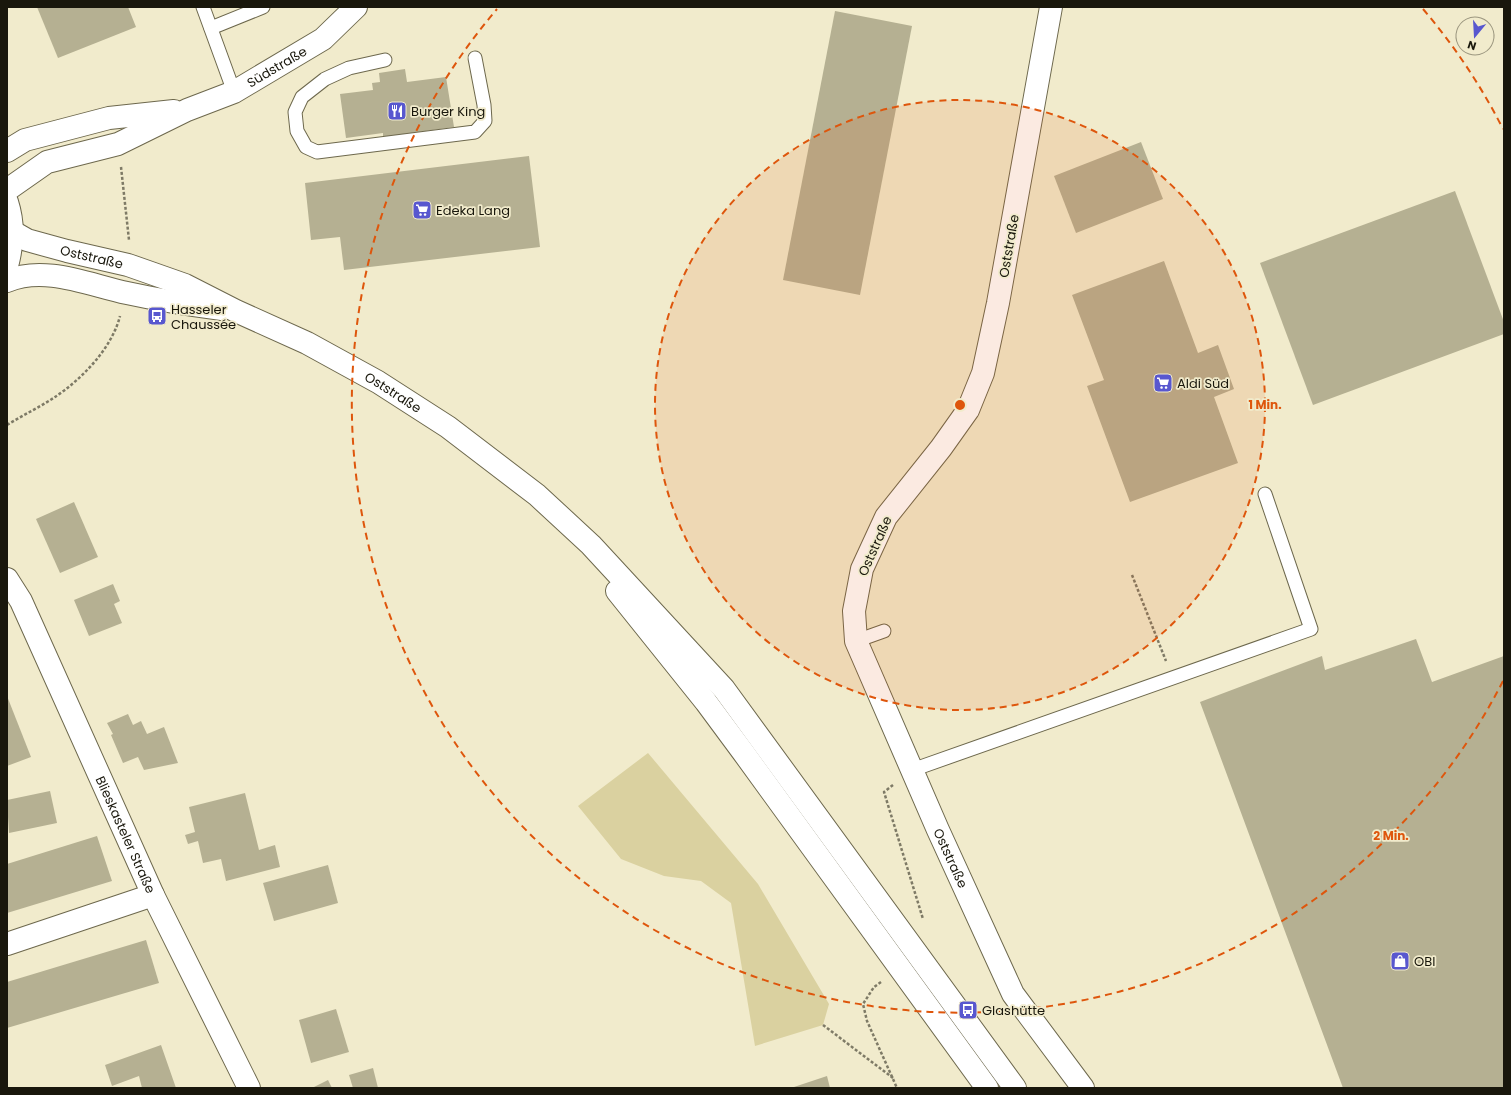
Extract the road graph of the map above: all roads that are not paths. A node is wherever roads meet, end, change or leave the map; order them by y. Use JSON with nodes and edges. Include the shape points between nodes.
{"nodes":[{"id":1,"x":203,"y":7,"type":"edge"},
{"id":2,"x":263,"y":7,"type":"edge"},
{"id":3,"x":356,"y":7,"type":"edge"},
{"id":4,"x":1051,"y":7,"type":"edge"},
{"id":5,"x":211,"y":28,"type":"junction"},
{"id":6,"x":475,"y":58,"type":"dead end"},
{"id":7,"x":386,"y":60,"type":"dead end"},
{"id":8,"x":234,"y":92,"type":"junction"},
{"id":9,"x":187,"y":110,"type":"junction"},
{"id":10,"x":7,"y":151,"type":"edge"},
{"id":11,"x":7,"y":190,"type":"edge"},
{"id":12,"x":7,"y":202,"type":"edge"},
{"id":13,"x":13,"y":232,"type":"junction"},
{"id":14,"x":7,"y":266,"type":"edge"},
{"id":15,"x":7,"y":281,"type":"edge"},
{"id":16,"x":236,"y":310,"type":"junction"},
{"id":17,"x":1266,"y":494,"type":"dead end"},
{"id":18,"x":537,"y":495,"type":"junction"},
{"id":19,"x":7,"y":579,"type":"edge"},
{"id":20,"x":884,"y":631,"type":"dead end"},
{"id":21,"x":856,"y":640,"type":"junction"},
{"id":22,"x":912,"y":770,"type":"junction"},
{"id":23,"x":153,"y":895,"type":"junction"},
{"id":24,"x":7,"y":944,"type":"edge"},
{"id":25,"x":249,"y":1088,"type":"edge"},
{"id":26,"x":987,"y":1088,"type":"edge"},
{"id":27,"x":1015,"y":1088,"type":"edge"},
{"id":28,"x":1082,"y":1088,"type":"edge"}],
"edges":[{"from":1,"to":5,"type":"lane"},
{"from":2,"to":5,"type":"lane"},
{"from":3,"to":8,"type":"street","name":"Südstraße","via":[[323,39]]},
{"from":4,"to":21,"type":"street","name":"Oststraße","via":[[983,373],[968,410],[886,517],[862,569],[854,611]]},
{"from":5,"to":8,"type":"lane"},
{"from":6,"to":7,"type":"lane","via":[[485,121],[474,132],[318,152],[306,147],[297,131],[295,112],[302,97],[325,79],[349,68]]},
{"from":8,"to":9,"type":"street","name":"Südstraße"},
{"from":9,"to":10,"type":"street","name":"Südstraße","via":[[109,118],[25,140]]},
{"from":9,"to":11,"type":"street","name":"Südstraße","via":[[118,144],[47,162]]},
{"from":12,"to":13,"type":"street"},
{"from":13,"to":14,"type":"street"},
{"from":13,"to":16,"type":"street","name":"Oststraße","via":[[27,240],[128,265],[185,285]]},
{"from":15,"to":16,"type":"street","name":"Oststraße","via":[[33,275],[65,278],[183,304]]},
{"from":16,"to":18,"type":"street","name":"Oststraße","via":[[307,343],[378,382],[448,427]]},
{"from":17,"to":22,"type":"lane","via":[[1311,629]]},
{"from":18,"to":26,"type":"street","name":"Oststraße","via":[[706,702]]},
{"from":18,"to":27,"type":"street","name":"Oststraße","via":[[591,545],[724,689]]},
{"from":19,"to":23,"type":"street","name":"Blieskasteler Straße","via":[[21,601]]},
{"from":20,"to":21,"type":"lane"},
{"from":21,"to":22,"type":"street","name":"Oststraße"},
{"from":22,"to":28,"type":"street","name":"Oststraße","via":[[1013,994]]},
{"from":23,"to":24,"type":"street"},
{"from":23,"to":25,"type":"street","name":"Blieskasteler Straße"}]}
